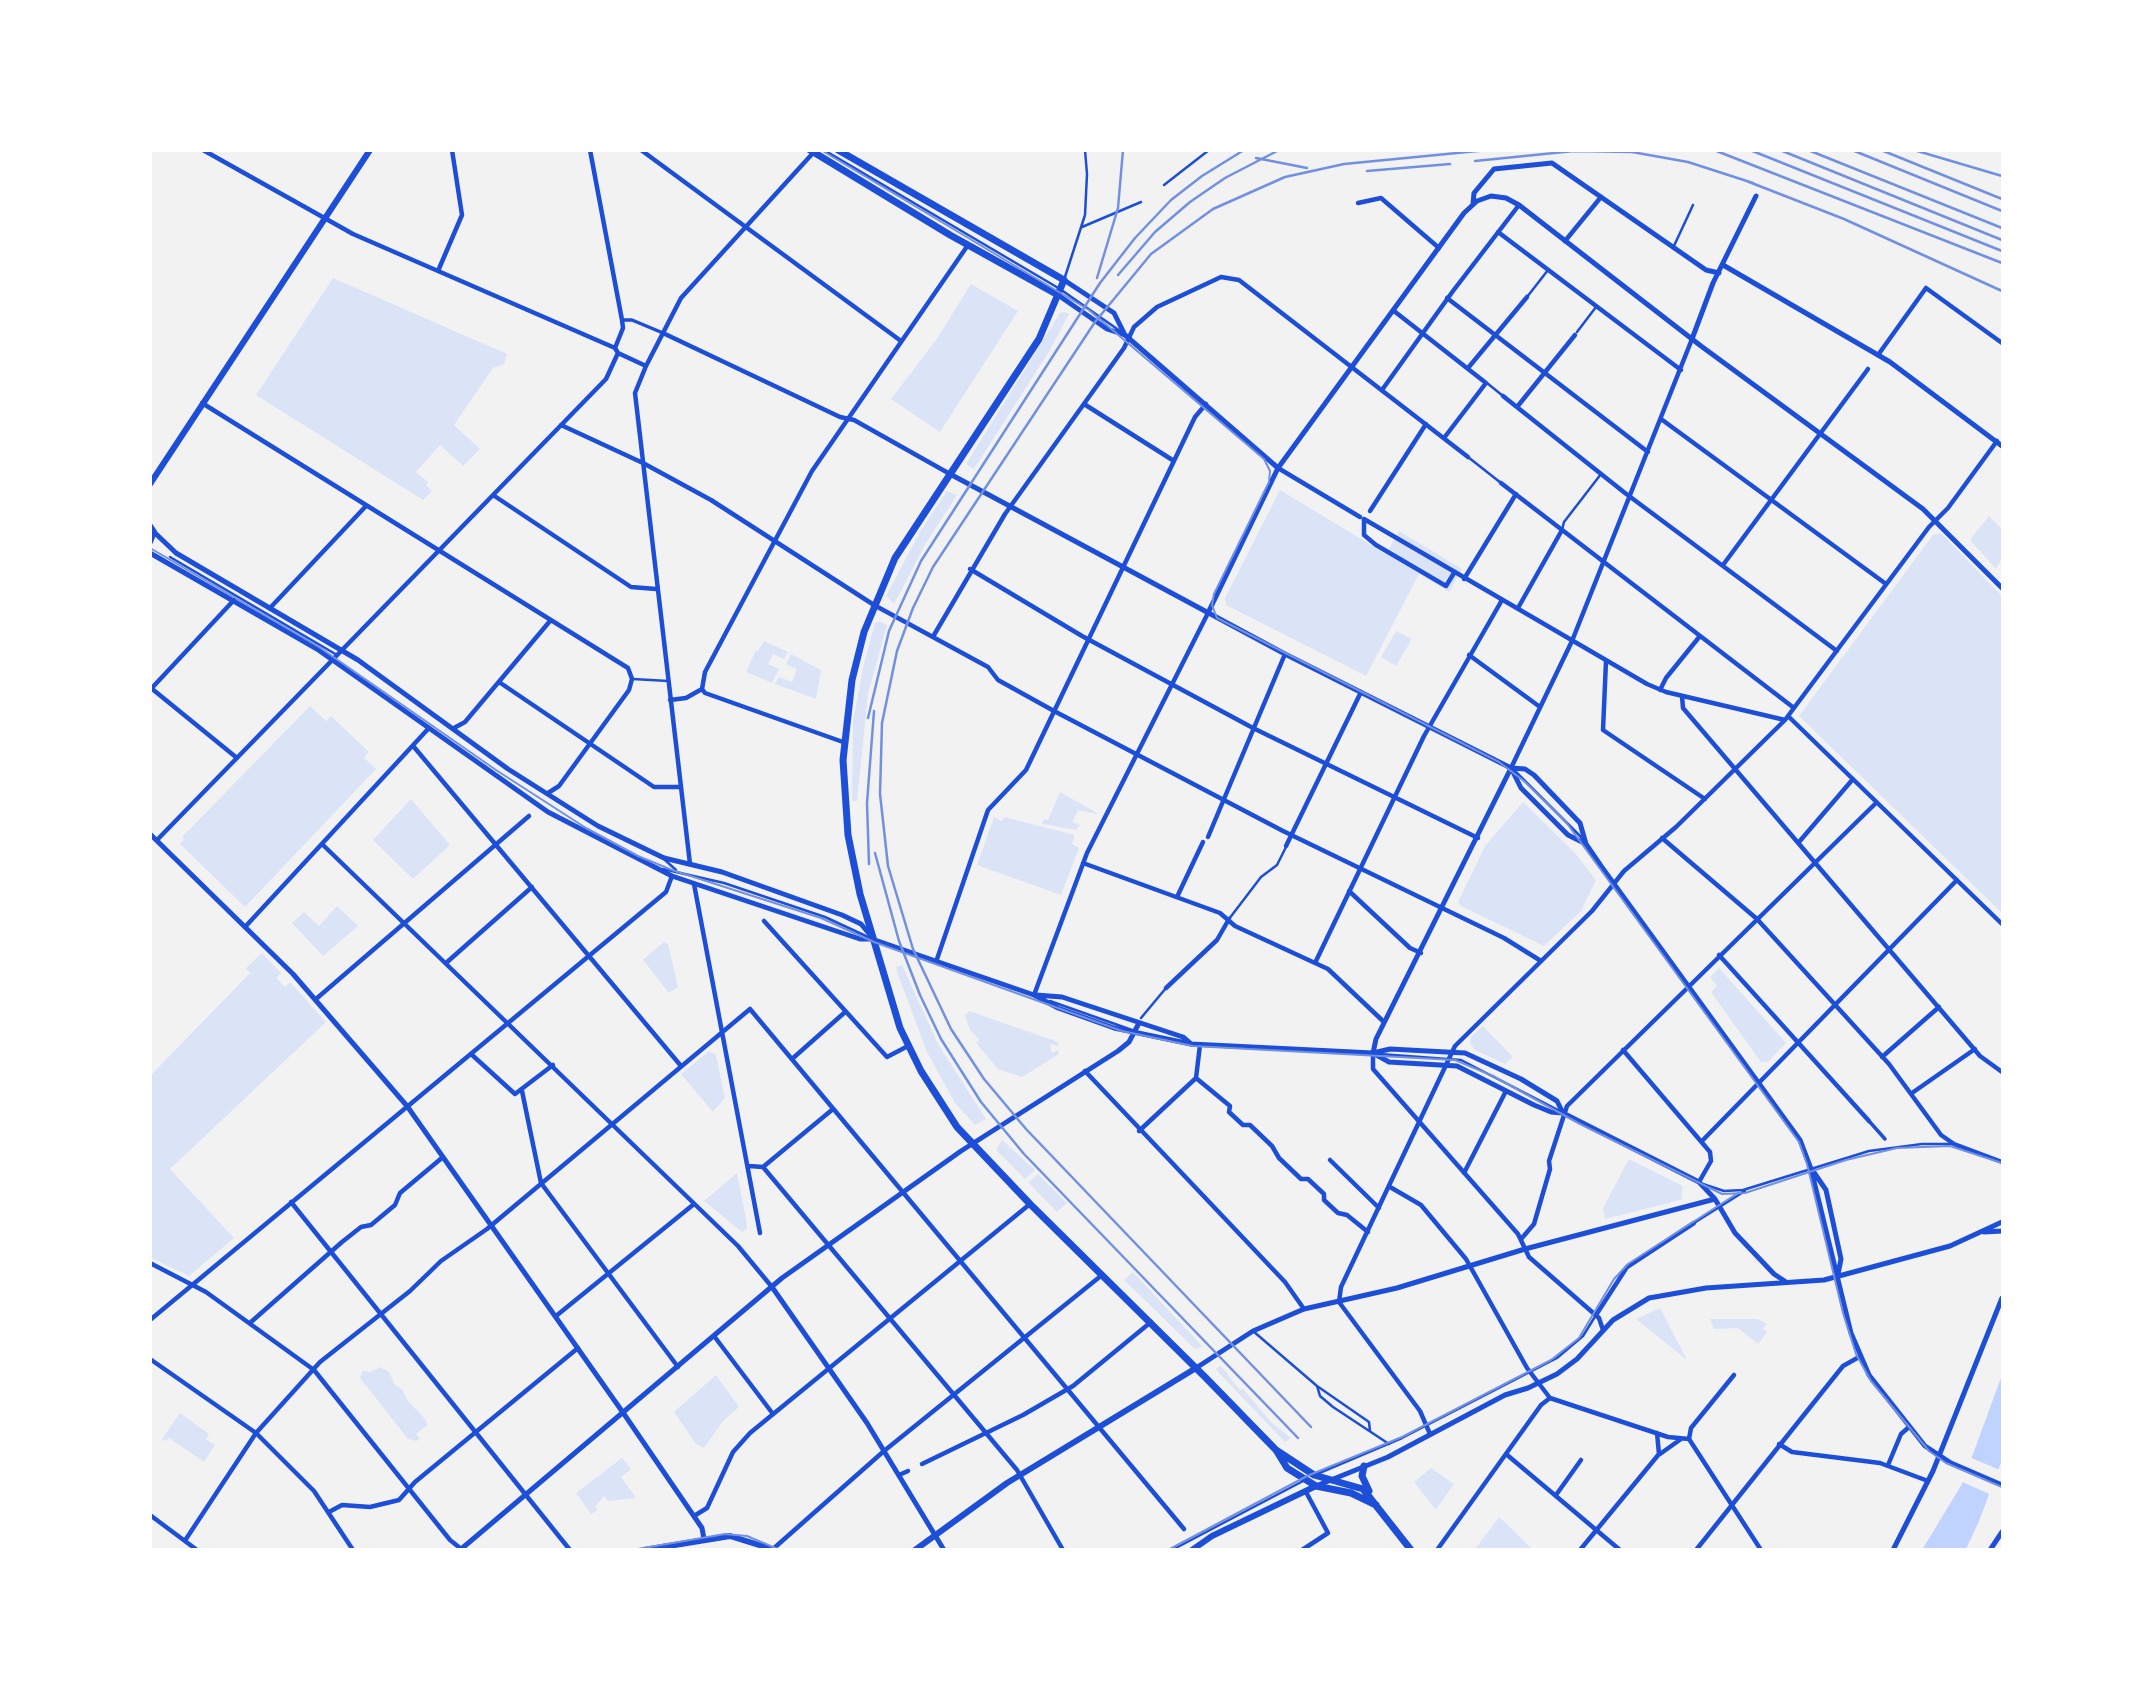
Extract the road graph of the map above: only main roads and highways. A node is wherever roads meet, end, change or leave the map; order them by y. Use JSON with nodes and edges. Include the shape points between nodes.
{"nodes":[{"id":1,"x":370,"y":150,"type":"edge"},
{"id":2,"x":838,"y":150,"type":"edge"},
{"id":3,"x":812,"y":151,"type":"edge"},
{"id":4,"x":1059,"y":292,"type":"junction"},
{"id":5,"x":151,"y":483,"type":"edge"},
{"id":6,"x":152,"y":529,"type":"edge"},
{"id":7,"x":150,"y":542,"type":"edge"},
{"id":8,"x":1196,"y":1368,"type":"junction"},
{"id":9,"x":1276,"y":1450,"type":"junction"},
{"id":10,"x":1364,"y":1466,"type":"road end"},
{"id":11,"x":1316,"y":1486,"type":"junction"},
{"id":12,"x":1370,"y":1495,"type":"junction"},
{"id":13,"x":1376,"y":1505,"type":"junction"},
{"id":14,"x":1197,"y":1548,"type":"edge"},
{"id":15,"x":643,"y":1549,"type":"edge"},
{"id":16,"x":774,"y":1549,"type":"edge"},
{"id":17,"x":915,"y":1549,"type":"edge"},
{"id":18,"x":1411,"y":1549,"type":"edge"}],
"edges":[{"from":1,"to":5,"type":"main road"},
{"from":2,"to":4,"type":"main road","via":[[1064,280]]},
{"from":3,"to":4,"type":"main road","via":[[968,245]]},
{"from":4,"to":8,"type":"main road","via":[[1039,339],[902,547],[874,605],[852,680],[844,742],[848,835],[873,939],[908,1046],[943,1108],[1030,1204]]},
{"from":6,"to":7,"type":"main road"},
{"from":8,"to":9,"type":"main road"},
{"from":8,"to":17,"type":"main road","via":[[1020,1474]]},
{"from":9,"to":11,"type":"main road","via":[[1287,1468]]},
{"from":9,"to":12,"type":"main road","via":[[1314,1475],[1350,1483]]},
{"from":10,"to":12,"type":"main road","via":[[1362,1476]]},
{"from":11,"to":13,"type":"main road","via":[[1351,1493]]},
{"from":11,"to":14,"type":"main road","via":[[1231,1526]]},
{"from":12,"to":13,"type":"main road"},
{"from":13,"to":18,"type":"main road"},
{"from":15,"to":16,"type":"main road","via":[[736,1536]]}]}
